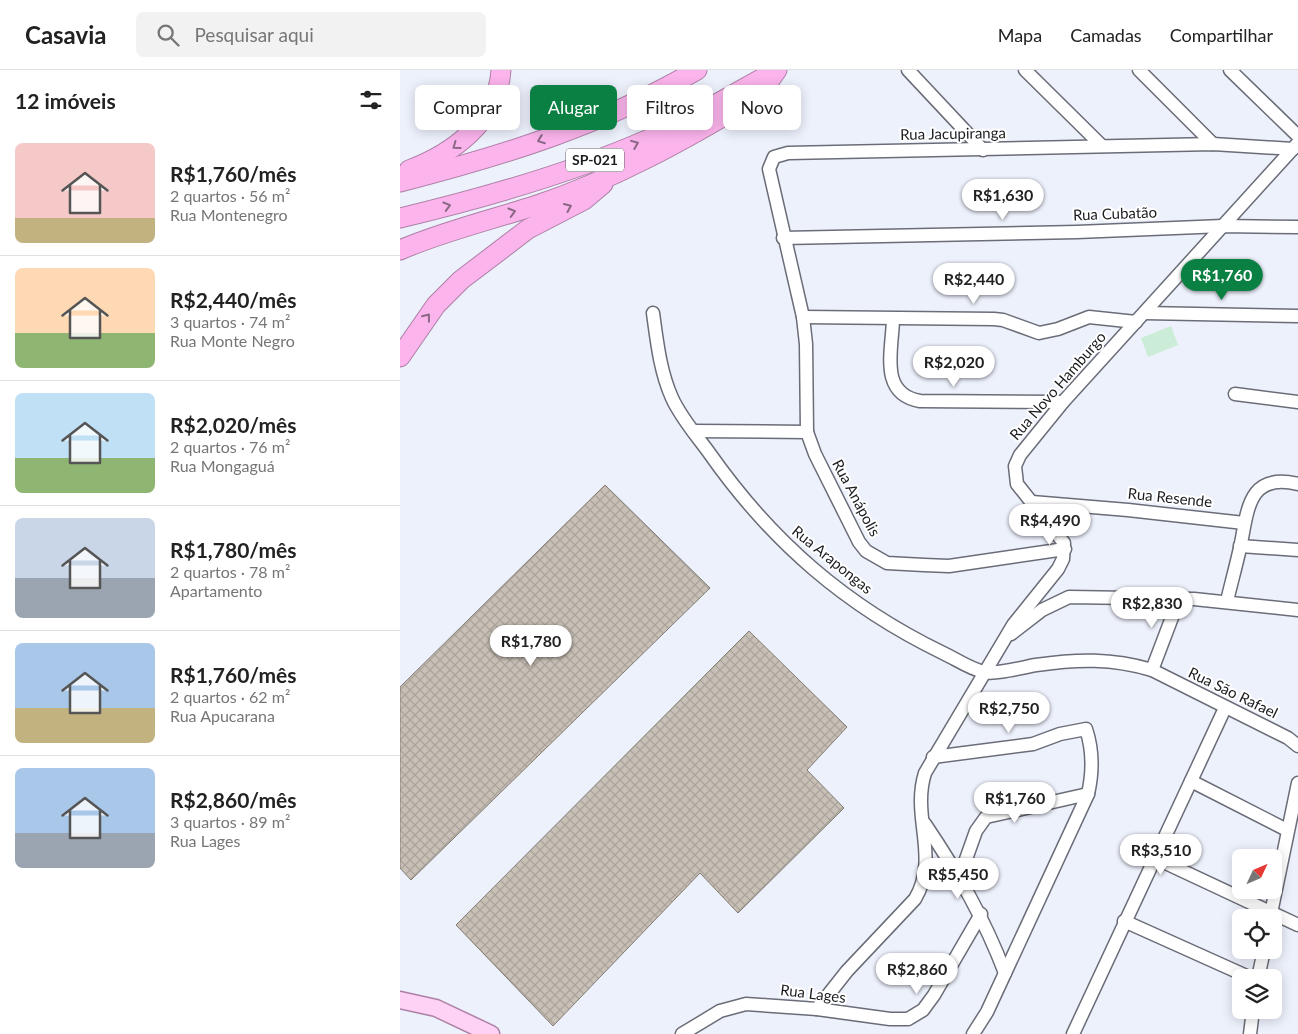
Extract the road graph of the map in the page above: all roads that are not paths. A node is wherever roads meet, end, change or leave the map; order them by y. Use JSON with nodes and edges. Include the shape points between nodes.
{"nodes":[{"id":1,"x":501,"y":70,"type":"edge"},
{"id":2,"x":697,"y":70,"type":"edge"},
{"id":3,"x":777,"y":70,"type":"edge"},
{"id":4,"x":908,"y":70,"type":"edge"},
{"id":5,"x":1025,"y":70,"type":"edge"},
{"id":6,"x":1139,"y":70,"type":"edge"},
{"id":7,"x":1230,"y":70,"type":"edge"},
{"id":8,"x":1298,"y":136,"type":"edge"},
{"id":9,"x":1213,"y":144,"type":"junction"},
{"id":10,"x":1102,"y":146,"type":"junction"},
{"id":11,"x":1295,"y":146,"type":"edge"},
{"id":12,"x":983,"y":150,"type":"junction"},
{"id":13,"x":400,"y":174,"type":"edge"},
{"id":14,"x":614,"y":174,"type":"junction"},
{"id":15,"x":400,"y":182,"type":"edge"},
{"id":16,"x":400,"y":218,"type":"edge"},
{"id":17,"x":1223,"y":226,"type":"junction"},
{"id":18,"x":1298,"y":227,"type":"edge"},
{"id":19,"x":783,"y":238,"type":"junction"},
{"id":20,"x":400,"y":250,"type":"edge"},
{"id":21,"x":653,"y":313,"type":"dead end"},
{"id":22,"x":1298,"y":316,"type":"edge"},
{"id":23,"x":803,"y":317,"type":"junction"},
{"id":24,"x":1141,"y":317,"type":"junction"},
{"id":25,"x":893,"y":320,"type":"junction"},
{"id":26,"x":400,"y":357,"type":"edge"},
{"id":27,"x":1235,"y":394,"type":"dead end"},
{"id":28,"x":1063,"y":402,"type":"junction"},
{"id":29,"x":1298,"y":402,"type":"edge"},
{"id":30,"x":693,"y":431,"type":"junction"},
{"id":31,"x":807,"y":432,"type":"junction"},
{"id":32,"x":1298,"y":484,"type":"edge"},
{"id":33,"x":1032,"y":502,"type":"junction"},
{"id":34,"x":1244,"y":523,"type":"junction"},
{"id":35,"x":1240,"y":546,"type":"junction"},
{"id":36,"x":1065,"y":549,"type":"junction"},
{"id":37,"x":1298,"y":550,"type":"edge"},
{"id":38,"x":1179,"y":599,"type":"junction"},
{"id":39,"x":1226,"y":601,"type":"junction"},
{"id":40,"x":1298,"y":610,"type":"edge"},
{"id":41,"x":1005,"y":639,"type":"junction"},
{"id":42,"x":1152,"y":670,"type":"junction"},
{"id":43,"x":985,"y":673,"type":"junction"},
{"id":44,"x":1225,"y":708,"type":"junction"},
{"id":45,"x":1298,"y":746,"type":"edge"},
{"id":46,"x":934,"y":757,"type":"junction"},
{"id":47,"x":1191,"y":781,"type":"junction"},
{"id":48,"x":1298,"y":783,"type":"edge"},
{"id":49,"x":1088,"y":794,"type":"junction"},
{"id":50,"x":923,"y":821,"type":"junction"},
{"id":51,"x":1287,"y":830,"type":"junction"},
{"id":52,"x":1155,"y":858,"type":"junction"},
{"id":53,"x":960,"y":876,"type":"junction"},
{"id":54,"x":1259,"y":909,"type":"edge"},
{"id":55,"x":1272,"y":909,"type":"edge"},
{"id":56,"x":981,"y":914,"type":"junction"},
{"id":57,"x":1282,"y":919,"type":"edge"},
{"id":58,"x":1124,"y":921,"type":"junction"},
{"id":59,"x":1298,"y":925,"type":"edge"},
{"id":60,"x":1232,"y":969,"type":"edge"},
{"id":61,"x":1006,"y":973,"type":"junction"},
{"id":62,"x":400,"y":1000,"type":"edge"},
{"id":63,"x":818,"y":1009,"type":"junction"},
{"id":64,"x":1251,"y":1019,"type":"edge"},
{"id":65,"x":491,"y":1034,"type":"edge"},
{"id":66,"x":682,"y":1034,"type":"edge"},
{"id":67,"x":973,"y":1034,"type":"edge"},
{"id":68,"x":1073,"y":1034,"type":"edge"},
{"id":69,"x":1250,"y":1034,"type":"edge"}],
"edges":[{"from":1,"to":13,"type":"highway","one_way":true,"via":[[492,102],[469,135],[442,155]]},
{"from":2,"to":15,"type":"highway","number":"SP-021","one_way":true,"via":[[628,106],[524,147]]},
{"from":3,"to":14,"type":"highway","via":[[760,94],[751,100]]},
{"from":16,"to":3,"type":"highway","number":"SP-021","one_way":true,"via":[[502,191],[608,155],[685,121]]},
{"from":4,"to":12,"type":"street"},
{"from":5,"to":10,"type":"street"},
{"from":6,"to":9,"type":"street"},
{"from":7,"to":8,"type":"street"},
{"from":9,"to":10,"type":"street","name":"Rua Jacupiranga"},
{"from":9,"to":11,"type":"street","name":"Rua Jacupiranga"},
{"from":10,"to":12,"type":"street","name":"Rua Jacupiranga"},
{"from":11,"to":17,"type":"street","name":"Rua Novo Hamburgo"},
{"from":12,"to":19,"type":"street","name":"Rua Jacupiranga","via":[[779,154],[769,169]]},
{"from":20,"to":14,"type":"highway","one_way":true,"via":[[457,228],[537,205]]},
{"from":26,"to":14,"type":"highway","one_way":true,"via":[[436,306],[461,280],[528,229],[584,200]]},
{"from":17,"to":18,"type":"street","name":"Rua Cubatão"},
{"from":17,"to":19,"type":"street","name":"Rua Cubatão"},
{"from":17,"to":24,"type":"street","name":"Rua Novo Hamburgo"},
{"from":19,"to":23,"type":"street","name":"Rua Jacupiranga"},
{"from":21,"to":30,"type":"street","name":"Rua Arapongas","via":[[666,383]]},
{"from":22,"to":24,"type":"street"},
{"from":23,"to":25,"type":"street"},
{"from":23,"to":31,"type":"street","name":"Rua Jacupiranga"},
{"from":24,"to":25,"type":"street","via":[[1089,317],[1039,333],[994,319]]},
{"from":24,"to":28,"type":"street","name":"Rua Novo Hamburgo"},
{"from":25,"to":28,"type":"street","via":[[892,378],[896,390],[903,396],[930,401]]},
{"from":27,"to":29,"type":"street"},
{"from":28,"to":33,"type":"street","name":"Rua Novo Hamburgo","via":[[1020,455],[1015,466],[1017,484]]},
{"from":30,"to":31,"type":"street"},
{"from":30,"to":43,"type":"street","name":"Rua Arapongas","via":[[753,511],[780,540],[824,578],[914,639]]},
{"from":31,"to":36,"type":"street","name":"Rua Anápolis","via":[[859,542],[866,551],[881,560],[949,566]]},
{"from":32,"to":34,"type":"street","via":[[1280,481],[1264,484],[1251,499]]},
{"from":33,"to":34,"type":"street","name":"Rua Resende"},
{"from":33,"to":36,"type":"street","name":"Rua Novo Hamburgo","via":[[1058,533]]},
{"from":34,"to":35,"type":"street"},
{"from":35,"to":37,"type":"street"},
{"from":35,"to":39,"type":"street"},
{"from":36,"to":41,"type":"street","via":[[1058,569],[1021,613]]},
{"from":38,"to":39,"type":"street"},
{"from":38,"to":41,"type":"street","via":[[1070,597],[1042,610]]},
{"from":38,"to":42,"type":"street"},
{"from":39,"to":40,"type":"street"},
{"from":41,"to":43,"type":"street"},
{"from":42,"to":43,"type":"street","name":"Rua São Rafael","via":[[1129,663],[1094,659]]},
{"from":42,"to":44,"type":"street","name":"Rua São Rafael"},
{"from":43,"to":46,"type":"street"},
{"from":44,"to":45,"type":"street","name":"Rua São Rafael"},
{"from":44,"to":47,"type":"street"},
{"from":46,"to":49,"type":"street","via":[[1033,744],[1086,729],[1091,748]]},
{"from":46,"to":50,"type":"street","via":[[921,784]]},
{"from":47,"to":51,"type":"street"},
{"from":47,"to":52,"type":"street"},
{"from":48,"to":51,"type":"street"},
{"from":49,"to":53,"type":"street","via":[[986,817],[976,831]]},
{"from":49,"to":61,"type":"street"},
{"from":50,"to":53,"type":"street"},
{"from":50,"to":63,"type":"street","via":[[927,866],[921,889],[847,971]]},
{"from":51,"to":55,"type":"street"},
{"from":52,"to":54,"type":"street"},
{"from":52,"to":58,"type":"street"},
{"from":53,"to":56,"type":"street"},
{"from":56,"to":61,"type":"street"},
{"from":56,"to":63,"type":"street","name":"Rua Lages","via":[[934,995],[916,1016],[890,1019]]},
{"from":57,"to":59,"type":"street"},
{"from":58,"to":60,"type":"street"},
{"from":58,"to":68,"type":"street"},
{"from":61,"to":67,"type":"street"},
{"from":62,"to":65,"type":"main road","via":[[436,1008]]},
{"from":63,"to":66,"type":"street","name":"Rua Lages","via":[[732,1006]]},
{"from":64,"to":69,"type":"street"}]}
